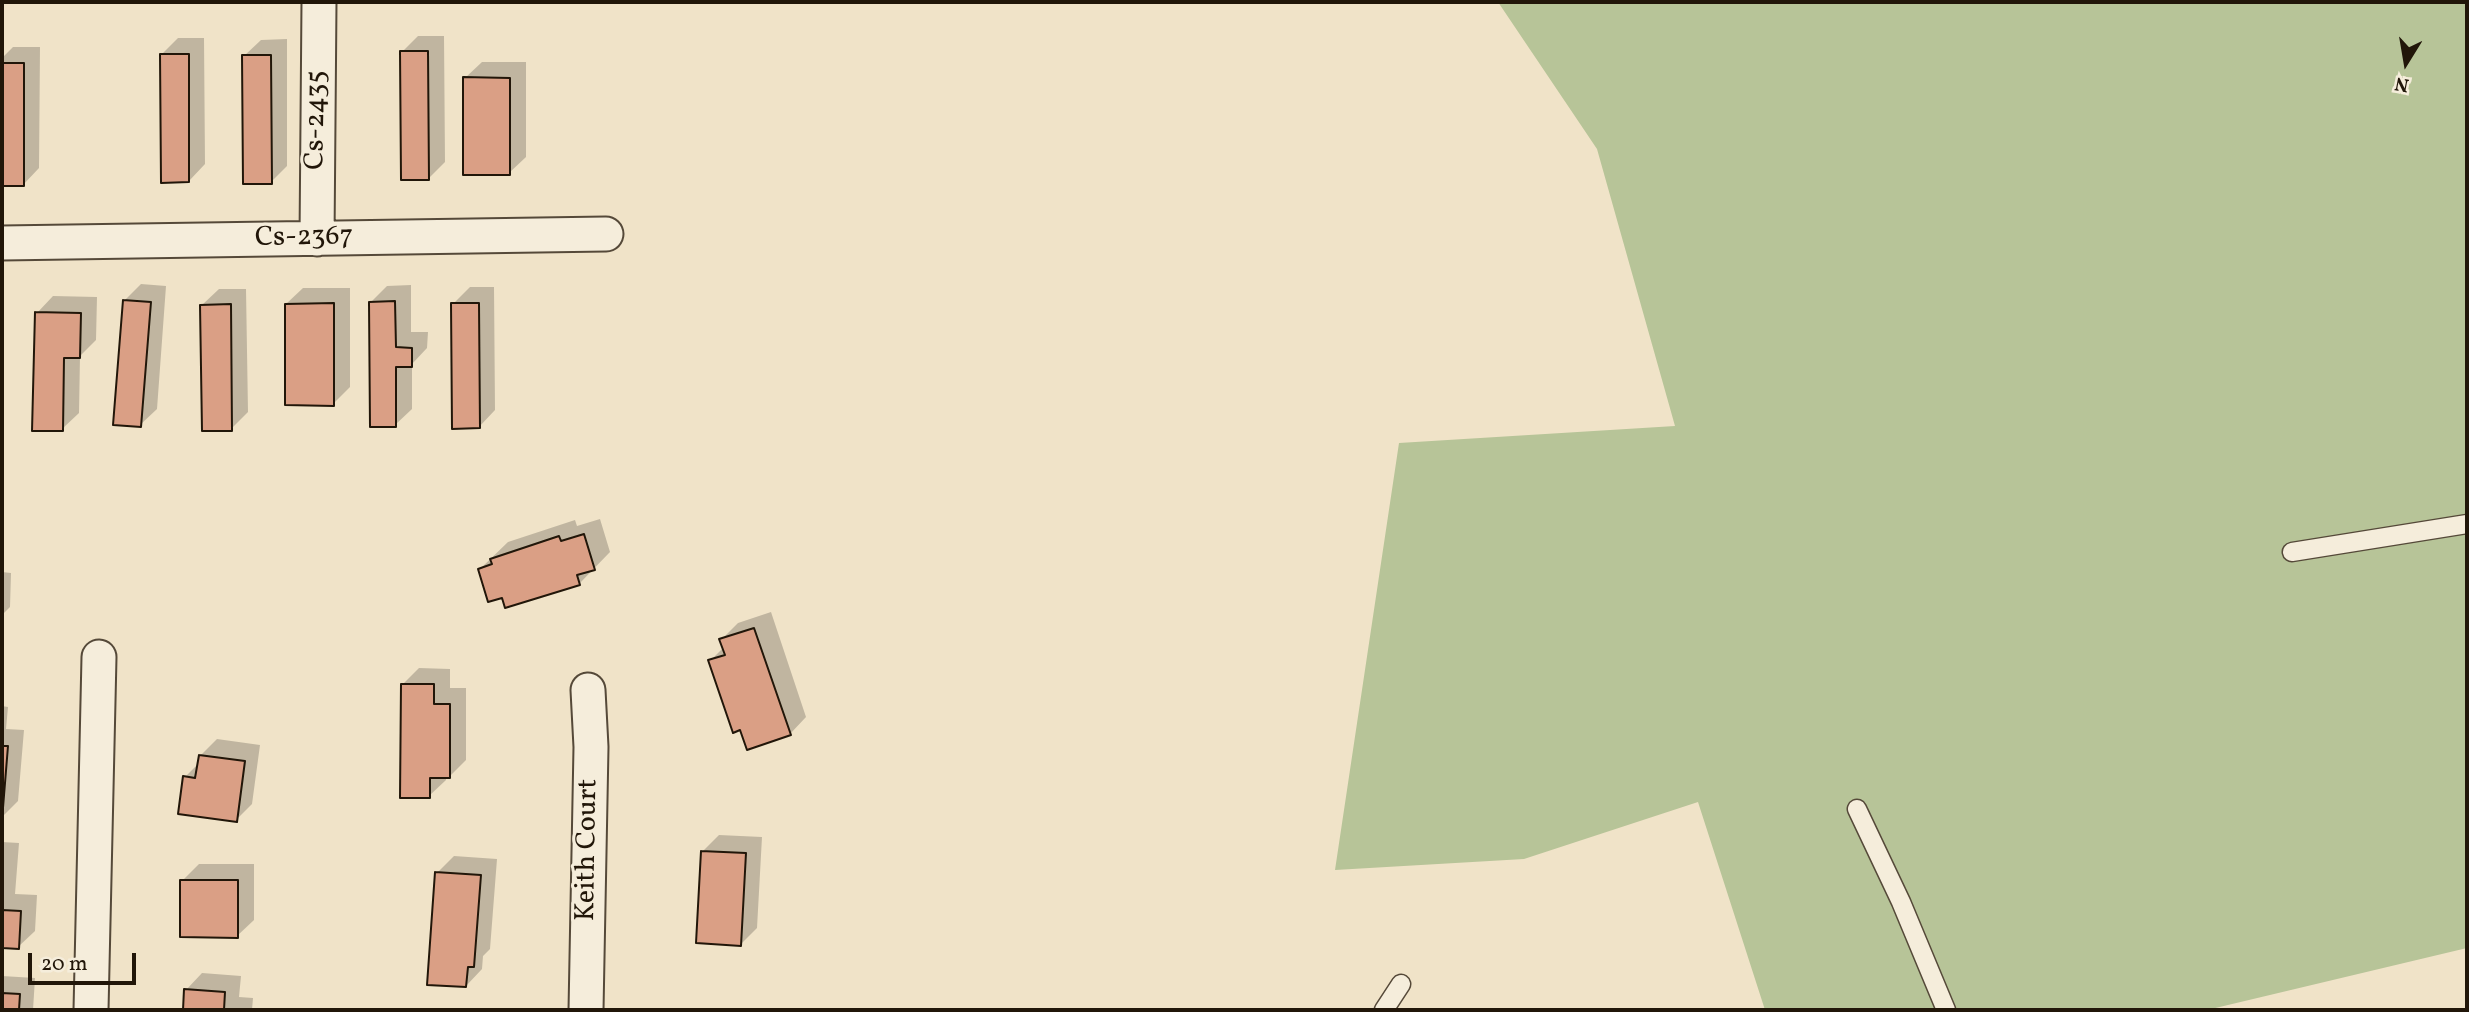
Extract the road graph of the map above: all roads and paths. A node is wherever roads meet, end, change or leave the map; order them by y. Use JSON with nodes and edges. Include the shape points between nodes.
{"nodes":[{"id":1,"x":319,"y":2,"type":"edge"},
{"id":2,"x":606,"y":234,"type":"dead end"},
{"id":3,"x":317,"y":239,"type":"junction"},
{"id":4,"x":2,"y":243,"type":"edge"},
{"id":5,"x":2467,"y":524,"type":"edge"},
{"id":6,"x":2292,"y":552,"type":"dead end"},
{"id":7,"x":99,"y":657,"type":"dead end"},
{"id":8,"x":588,"y":690,"type":"dead end"},
{"id":9,"x":1857,"y":809,"type":"dead end"},
{"id":10,"x":1401,"y":984,"type":"dead end"},
{"id":11,"x":91,"y":1010,"type":"edge"},
{"id":12,"x":586,"y":1010,"type":"edge"},
{"id":13,"x":1384,"y":1010,"type":"edge"},
{"id":14,"x":1946,"y":1010,"type":"edge"}],
"edges":[{"from":1,"to":3,"type":"street","name":"Cs-2435"},
{"from":2,"to":3,"type":"street","name":"Cs-2367"},
{"from":3,"to":4,"type":"street","name":"Cs-2367"},
{"from":5,"to":6,"type":"lane"},
{"from":7,"to":11,"type":"street"},
{"from":8,"to":12,"type":"street","name":"Keith Court"},
{"from":9,"to":14,"type":"lane"},
{"from":10,"to":13,"type":"lane"}]}
